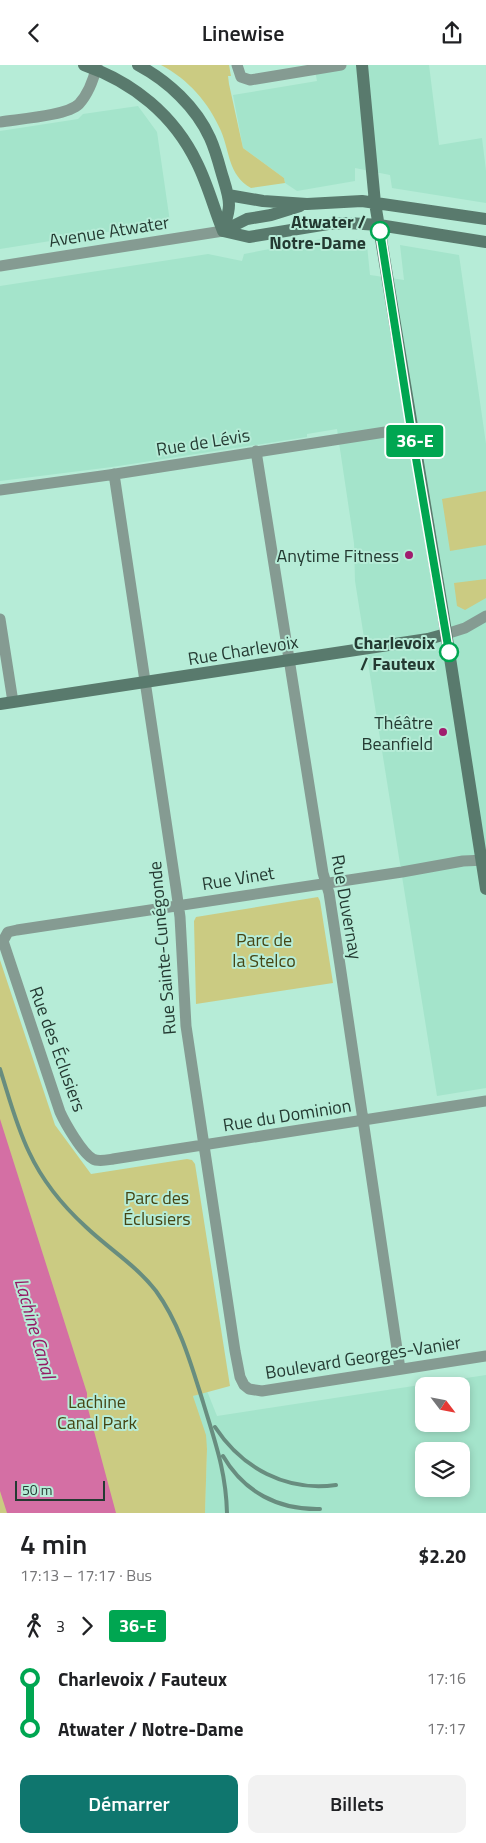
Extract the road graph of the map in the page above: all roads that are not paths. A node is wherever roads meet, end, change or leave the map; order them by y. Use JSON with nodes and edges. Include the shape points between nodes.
{"nodes":[{"id":1,"x":138,"y":65,"type":"edge"},
{"id":2,"x":341,"y":65,"type":"edge"},
{"id":3,"x":362,"y":65,"type":"edge"},
{"id":4,"x":92,"y":66,"type":"edge"},
{"id":5,"x":238,"y":71,"type":"edge"},
{"id":6,"x":0,"y":122,"type":"edge"},
{"id":7,"x":228,"y":195,"type":"junction"},
{"id":8,"x":375,"y":203,"type":"junction"},
{"id":9,"x":307,"y":204,"type":"junction"},
{"id":10,"x":486,"y":219,"type":"edge"},
{"id":11,"x":379,"y":225,"type":"junction"},
{"id":12,"x":223,"y":231,"type":"junction"},
{"id":13,"x":486,"y":242,"type":"edge"},
{"id":14,"x":0,"y":266,"type":"edge"},
{"id":15,"x":411,"y":429,"type":"junction"},
{"id":16,"x":256,"y":451,"type":"junction"},
{"id":17,"x":114,"y":474,"type":"junction"},
{"id":18,"x":0,"y":490,"type":"edge"},
{"id":19,"x":486,"y":615,"type":"edge"},
{"id":20,"x":0,"y":619,"type":"edge"},
{"id":21,"x":446,"y":634,"type":"junction"},
{"id":22,"x":290,"y":661,"type":"junction"},
{"id":23,"x":146,"y":682,"type":"junction"},
{"id":24,"x":13,"y":702,"type":"junction"},
{"id":25,"x":0,"y":704,"type":"edge"},
{"id":26,"x":484,"y":860,"type":"edge"},
{"id":27,"x":326,"y":883,"type":"junction"},
{"id":28,"x":486,"y":889,"type":"edge"},
{"id":29,"x":178,"y":905,"type":"junction"},
{"id":30,"x":4,"y":943,"type":"joint"},
{"id":31,"x":486,"y":1101,"type":"edge"},
{"id":32,"x":363,"y":1121,"type":"junction"},
{"id":33,"x":204,"y":1145,"type":"junction"},
{"id":34,"x":93,"y":1159,"type":"joint"},
{"id":35,"x":486,"y":1355,"type":"edge"},
{"id":36,"x":400,"y":1369,"type":"junction"},
{"id":37,"x":246,"y":1387,"type":"joint"}],
"edges":[{"from":1,"to":7,"type":"main road","via":[[176,92],[198,118],[213,146]]},
{"from":2,"to":5,"type":"street","via":[[250,80]]},
{"from":3,"to":8,"type":"main road"},
{"from":4,"to":6,"type":"street","via":[[87,92],[74,108]]},
{"from":4,"to":12,"type":"main road","via":[[139,93],[176,128],[198,165]]},
{"from":7,"to":9,"type":"main road","name":"Avenue Atwater"},
{"from":7,"to":12,"type":"main road","via":[[229,210]]},
{"from":8,"to":9,"type":"main road","name":"Avenue Atwater"},
{"from":8,"to":10,"type":"main road","name":"Avenue Atwater"},
{"from":8,"to":11,"type":"main road"},
{"from":9,"to":12,"type":"main road","name":"Avenue Atwater","via":[[247,219]]},
{"from":11,"to":12,"type":"main road","name":"Avenue Atwater","via":[[328,224],[249,237]]},
{"from":11,"to":13,"type":"main road","name":"Avenue Atwater"},
{"from":11,"to":15,"type":"main road"},
{"from":12,"to":14,"type":"street","name":"Avenue Atwater"},
{"from":15,"to":16,"type":"street","name":"Rue de Lévis"},
{"from":15,"to":21,"type":"main road"},
{"from":16,"to":17,"type":"street","name":"Rue de Lévis"},
{"from":16,"to":22,"type":"street","name":"Rue Duvernay"},
{"from":17,"to":18,"type":"street","name":"Rue de Lévis"},
{"from":17,"to":23,"type":"street","name":"Rue Sainte-Cunégonde"},
{"from":19,"to":21,"type":"street","name":"Rue Charlevoix","via":[[465,628]]},
{"from":20,"to":24,"type":"street"},
{"from":21,"to":22,"type":"main road","name":"Rue Charlevoix"},
{"from":21,"to":26,"type":"main road"},
{"from":22,"to":23,"type":"main road","name":"Rue Charlevoix"},
{"from":22,"to":27,"type":"street","name":"Rue Duvernay"},
{"from":23,"to":24,"type":"main road","name":"Rue Charlevoix"},
{"from":23,"to":29,"type":"street","name":"Rue Sainte-Cunégonde"},
{"from":24,"to":25,"type":"main road","name":"Rue Charlevoix"},
{"from":26,"to":27,"type":"street","name":"Rue Vinet"},
{"from":26,"to":28,"type":"main road"},
{"from":27,"to":29,"type":"street","name":"Rue Vinet"},
{"from":27,"to":32,"type":"street","name":"Rue Duvernay"},
{"from":29,"to":30,"type":"street","name":"Rue Vinet","via":[[10,931]]},
{"from":29,"to":33,"type":"street","name":"Rue Sainte-Cunégonde","via":[[186,1026]]},
{"from":30,"to":34,"type":"street","name":"Rue des Éclusiers","via":[[60,1112]]},
{"from":31,"to":32,"type":"street","name":"Rue du Dominion"},
{"from":32,"to":33,"type":"street","name":"Rue du Dominion"},
{"from":32,"to":36,"type":"street","name":"Rue Duvernay"},
{"from":33,"to":34,"type":"street","name":"Rue du Dominion","via":[[113,1159]]},
{"from":33,"to":37,"type":"street","name":"Rue Sainte-Cunégonde","via":[[238,1373]]},
{"from":35,"to":36,"type":"street","name":"Boulevard Georges-Vanier"},
{"from":36,"to":37,"type":"street","name":"Boulevard Georges-Vanier","via":[[262,1391]]}]}
